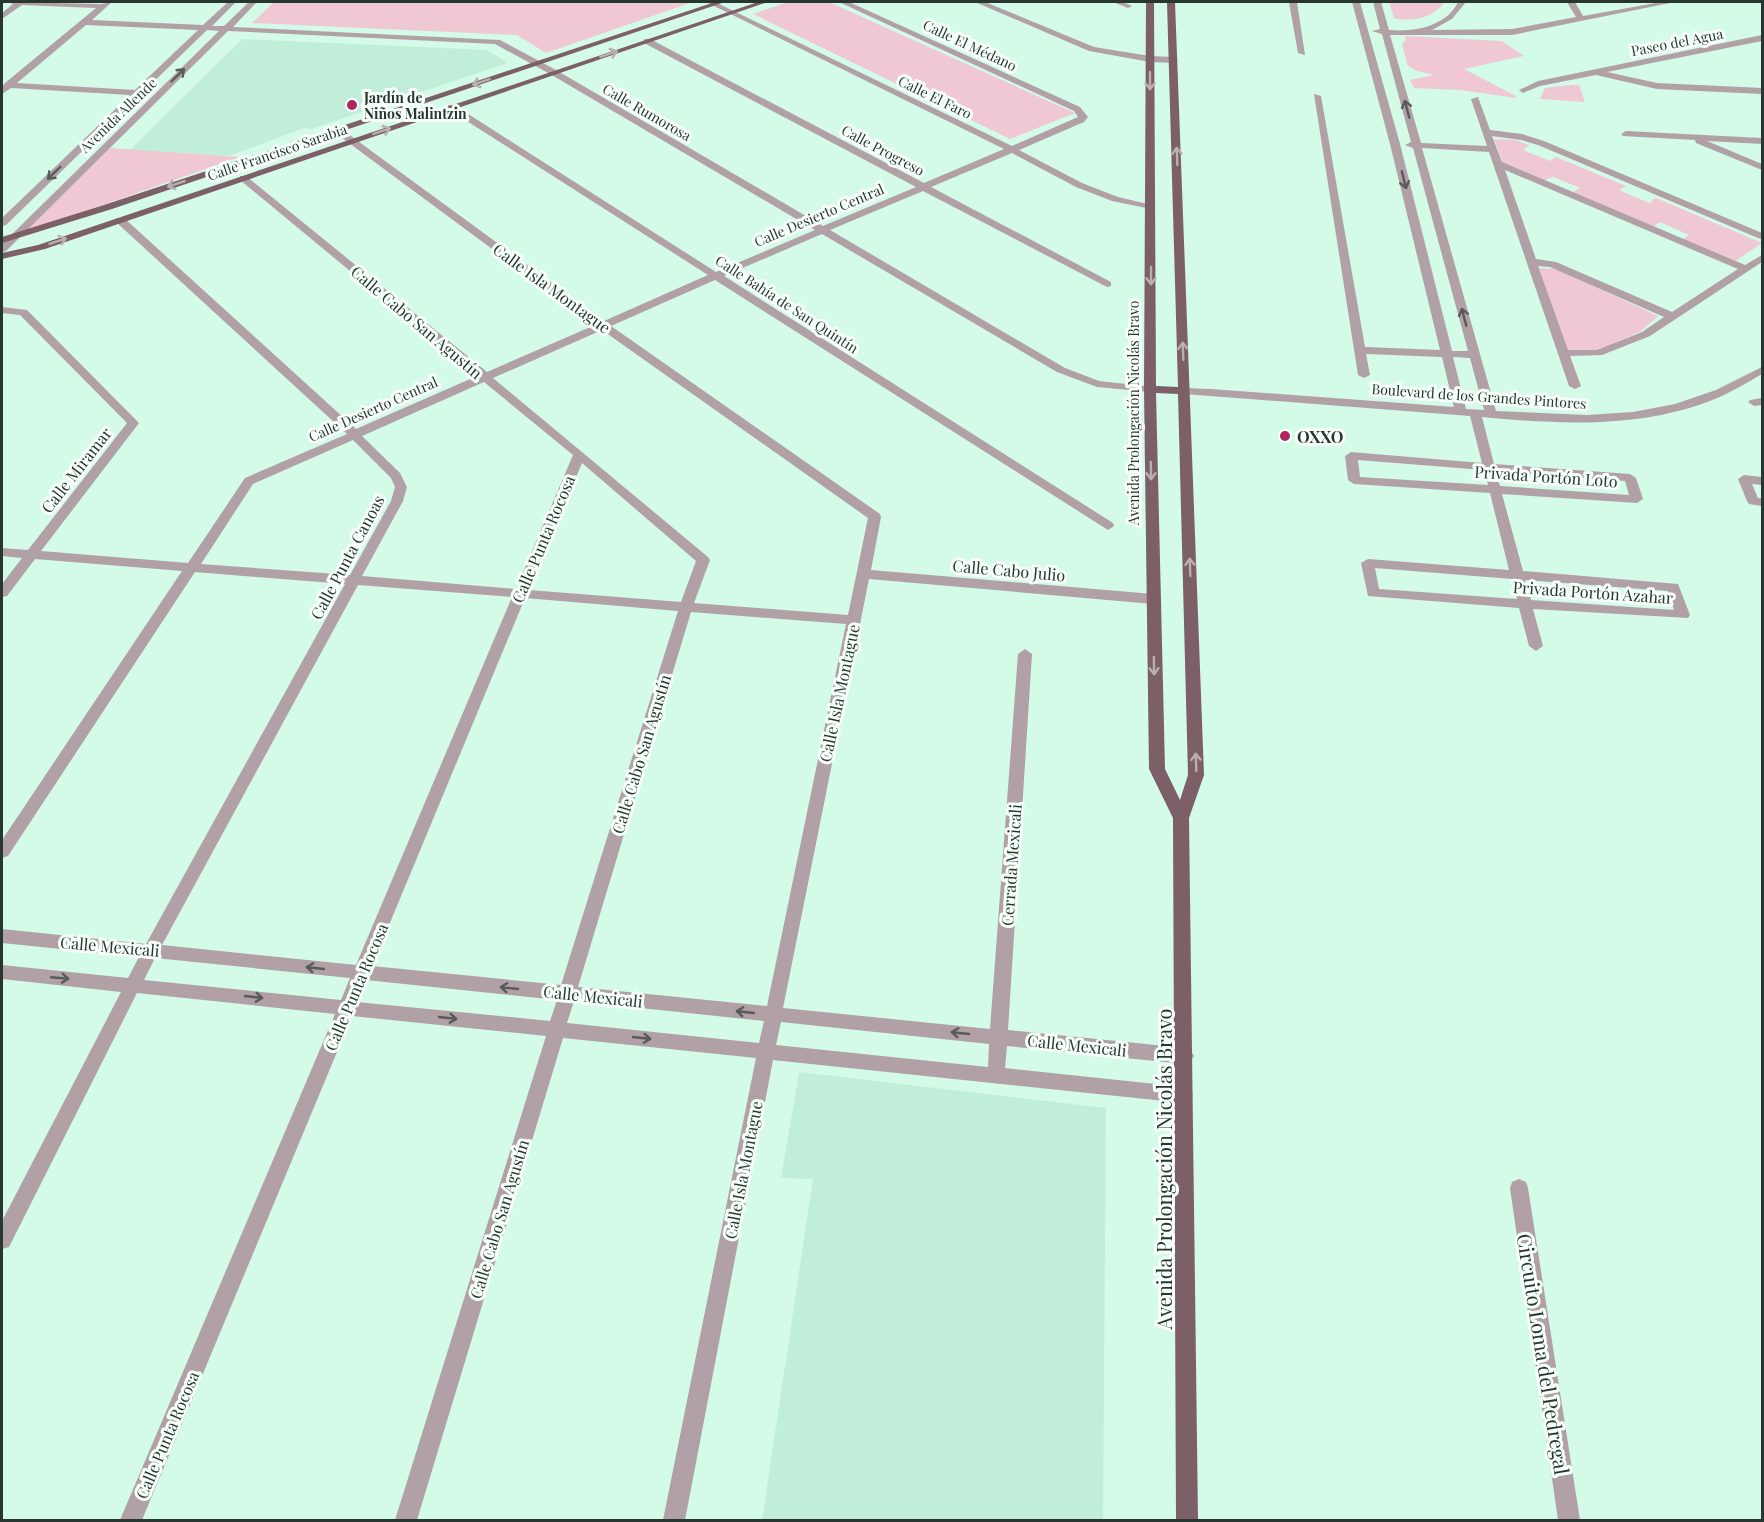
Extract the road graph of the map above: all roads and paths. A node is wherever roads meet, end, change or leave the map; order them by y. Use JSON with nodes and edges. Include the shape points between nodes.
{"nodes":[{"id":1,"x":12,"y":2,"type":"edge"},
{"id":2,"x":21,"y":2,"type":"edge"},
{"id":3,"x":232,"y":2,"type":"edge"},
{"id":4,"x":253,"y":2,"type":"edge"},
{"id":5,"x":715,"y":2,"type":"edge"},
{"id":6,"x":764,"y":2,"type":"edge"},
{"id":7,"x":843,"y":2,"type":"edge"},
{"id":8,"x":979,"y":2,"type":"edge"},
{"id":9,"x":1117,"y":2,"type":"edge"},
{"id":10,"x":1150,"y":2,"type":"edge"},
{"id":11,"x":1171,"y":2,"type":"edge"},
{"id":12,"x":1293,"y":2,"type":"edge"},
{"id":13,"x":1356,"y":2,"type":"edge"},
{"id":14,"x":1377,"y":2,"type":"edge"},
{"id":15,"x":1462,"y":2,"type":"edge"},
{"id":16,"x":1571,"y":2,"type":"edge"},
{"id":17,"x":1671,"y":2,"type":"edge"},
{"id":18,"x":105,"y":4,"type":"edge"},
{"id":19,"x":1128,"y":6,"type":"dead end"},
{"id":20,"x":731,"y":13,"type":"junction"},
{"id":21,"x":2,"y":17,"type":"edge"},
{"id":22,"x":1581,"y":19,"type":"junction"},
{"id":23,"x":83,"y":22,"type":"junction"},
{"id":24,"x":204,"y":28,"type":"junction"},
{"id":25,"x":225,"y":29,"type":"junction"},
{"id":26,"x":1364,"y":30,"type":"junction"},
{"id":27,"x":1386,"y":32,"type":"junction"},
{"id":28,"x":1415,"y":33,"type":"junction"},
{"id":29,"x":1762,"y":38,"type":"edge"},
{"id":30,"x":646,"y":41,"type":"junction"},
{"id":31,"x":1302,"y":53,"type":"dead end"},
{"id":32,"x":1150,"y":59,"type":"junction"},
{"id":33,"x":1174,"y":60,"type":"junction"},
{"id":34,"x":536,"y":63,"type":"junction"},
{"id":35,"x":554,"y":72,"type":"junction"},
{"id":36,"x":1597,"y":72,"type":"junction"},
{"id":37,"x":5,"y":88,"type":"edge"},
{"id":38,"x":1523,"y":90,"type":"dead end"},
{"id":39,"x":1762,"y":91,"type":"edge"},
{"id":40,"x":137,"y":93,"type":"junction"},
{"id":41,"x":1317,"y":96,"type":"dead end"},
{"id":42,"x":1475,"y":99,"type":"dead end"},
{"id":43,"x":451,"y":107,"type":"junction"},
{"id":44,"x":1083,"y":117,"type":"joint"},
{"id":45,"x":337,"y":130,"type":"junction"},
{"id":46,"x":1626,"y":134,"type":"dead end"},
{"id":47,"x":1694,"y":138,"type":"junction"},
{"id":48,"x":1394,"y":140,"type":"junction"},
{"id":49,"x":1488,"y":140,"type":"junction"},
{"id":50,"x":352,"y":141,"type":"junction"},
{"id":51,"x":1416,"y":141,"type":"junction"},
{"id":52,"x":1762,"y":141,"type":"edge"},
{"id":53,"x":1011,"y":149,"type":"junction"},
{"id":54,"x":1496,"y":164,"type":"junction"},
{"id":55,"x":1762,"y":167,"type":"edge"},
{"id":56,"x":243,"y":178,"type":"junction"},
{"id":57,"x":923,"y":186,"type":"junction"},
{"id":58,"x":1151,"y":206,"type":"junction"},
{"id":59,"x":120,"y":220,"type":"junction"},
{"id":60,"x":2,"y":223,"type":"edge"},
{"id":61,"x":823,"y":231,"type":"junction"},
{"id":62,"x":14,"y":236,"type":"junction"},
{"id":63,"x":1762,"y":236,"type":"edge"},
{"id":64,"x":2,"y":240,"type":"edge"},
{"id":65,"x":2,"y":249,"type":"edge"},
{"id":66,"x":2,"y":256,"type":"edge"},
{"id":67,"x":1762,"y":258,"type":"edge"},
{"id":68,"x":1531,"y":262,"type":"junction"},
{"id":69,"x":1746,"y":269,"type":"junction"},
{"id":70,"x":715,"y":276,"type":"junction"},
{"id":71,"x":1107,"y":284,"type":"dead end"},
{"id":72,"x":2,"y":310,"type":"edge"},
{"id":73,"x":1673,"y":317,"type":"junction"},
{"id":74,"x":602,"y":325,"type":"junction"},
{"id":75,"x":1359,"y":346,"type":"junction"},
{"id":76,"x":1446,"y":350,"type":"junction"},
{"id":77,"x":1473,"y":351,"type":"junction"},
{"id":78,"x":1563,"y":353,"type":"junction"},
{"id":79,"x":1762,"y":370,"type":"edge"},
{"id":80,"x":1364,"y":375,"type":"dead end"},
{"id":81,"x":484,"y":377,"type":"junction"},
{"id":82,"x":1575,"y":386,"type":"dead end"},
{"id":83,"x":1150,"y":389,"type":"junction"},
{"id":84,"x":1184,"y":391,"type":"junction"},
{"id":85,"x":1468,"y":412,"type":"junction"},
{"id":86,"x":1491,"y":414,"type":"junction"},
{"id":87,"x":354,"y":434,"type":"junction"},
{"id":88,"x":579,"y":454,"type":"junction"},
{"id":89,"x":1489,"y":466,"type":"junction"},
{"id":90,"x":1762,"y":481,"type":"edge"},
{"id":91,"x":1495,"y":489,"type":"junction"},
{"id":92,"x":1762,"y":502,"type":"edge"},
{"id":93,"x":1108,"y":526,"type":"dead end"},
{"id":94,"x":2,"y":552,"type":"edge"},
{"id":95,"x":31,"y":555,"type":"junction"},
{"id":96,"x":191,"y":568,"type":"junction"},
{"id":97,"x":863,"y":574,"type":"junction"},
{"id":98,"x":1517,"y":575,"type":"junction"},
{"id":99,"x":353,"y":580,"type":"junction"},
{"id":100,"x":2,"y":593,"type":"edge"},
{"id":101,"x":519,"y":594,"type":"junction"},
{"id":102,"x":1153,"y":599,"type":"junction"},
{"id":103,"x":1524,"y":603,"type":"junction"},
{"id":104,"x":686,"y":607,"type":"junction"},
{"id":105,"x":854,"y":620,"type":"junction"},
{"id":106,"x":1536,"y":646,"type":"dead end"},
{"id":107,"x":1025,"y":654,"type":"dead end"},
{"id":108,"x":1182,"y":818,"type":"junction"},
{"id":109,"x":2,"y":852,"type":"edge"},
{"id":110,"x":2,"y":936,"type":"edge"},
{"id":111,"x":151,"y":950,"type":"junction"},
{"id":112,"x":2,"y":972,"type":"edge"},
{"id":113,"x":362,"y":973,"type":"junction"},
{"id":114,"x":133,"y":984,"type":"junction"},
{"id":115,"x":568,"y":994,"type":"junction"},
{"id":116,"x":348,"y":1007,"type":"junction"},
{"id":117,"x":774,"y":1015,"type":"junction"},
{"id":118,"x":557,"y":1029,"type":"junction"},
{"id":119,"x":999,"y":1038,"type":"junction"},
{"id":120,"x":766,"y":1051,"type":"junction"},
{"id":121,"x":1185,"y":1056,"type":"junction"},
{"id":122,"x":996,"y":1075,"type":"junction"},
{"id":123,"x":1184,"y":1095,"type":"junction"},
{"id":124,"x":1519,"y":1188,"type":"dead end"},
{"id":125,"x":2,"y":1240,"type":"edge"},
{"id":126,"x":131,"y":1521,"type":"edge"},
{"id":127,"x":406,"y":1521,"type":"edge"},
{"id":128,"x":674,"y":1521,"type":"edge"},
{"id":129,"x":1187,"y":1521,"type":"edge"},
{"id":130,"x":1569,"y":1521,"type":"edge"}],
"edges":[{"from":1,"to":2,"type":"street"},
{"from":2,"to":18,"type":"street"},
{"from":2,"to":21,"type":"street"},
{"from":3,"to":24,"type":"street","name":"Avenida Allende"},
{"from":4,"to":25,"type":"street","name":"Avenida Allende"},
{"from":5,"to":20,"type":"street","name":"Calle El Faro"},
{"from":5,"to":34,"type":"main road","name":"Calle Francisco Sarabia"},
{"from":6,"to":20,"type":"main road","name":"Calle Francisco Sarabia"},
{"from":7,"to":44,"type":"street","name":"Calle El Médano","via":[[1077,109]]},
{"from":8,"to":32,"type":"street","via":[[1092,49]]},
{"from":9,"to":19,"type":"street"},
{"from":10,"to":32,"type":"main road","name":"Avenida Prolongación Nicolás Bravo"},
{"from":11,"to":33,"type":"main road","name":"Avenida Prolongación Nicolás Bravo"},
{"from":12,"to":31,"type":"street"},
{"from":13,"to":26,"type":"street"},
{"from":14,"to":27,"type":"street"},
{"from":15,"to":28,"type":"street","via":[[1452,17]]},
{"from":16,"to":22,"type":"street"},
{"from":17,"to":22,"type":"street"},
{"from":18,"to":23,"type":"street"},
{"from":20,"to":30,"type":"main road","name":"Calle Francisco Sarabia"},
{"from":20,"to":53,"type":"street","name":"Calle El Faro"},
{"from":22,"to":28,"type":"street","via":[[1512,32]]},
{"from":23,"to":24,"type":"street","name":"Calle Rumorosa"},
{"from":23,"to":37,"type":"street"},
{"from":24,"to":25,"type":"street","name":"Calle Rumorosa"},
{"from":24,"to":40,"type":"street","name":"Avenida Allende"},
{"from":25,"to":34,"type":"street","name":"Calle Rumorosa","via":[[497,42]]},
{"from":62,"to":25,"type":"street","name":"Avenida Allende","one_way":true},
{"from":26,"to":27,"type":"street"},
{"from":26,"to":48,"type":"street"},
{"from":27,"to":28,"type":"street"},
{"from":51,"to":27,"type":"street","one_way":true},
{"from":29,"to":36,"type":"street","name":"Paseo del Agua"},
{"from":35,"to":30,"type":"main road","name":"Calle Francisco Sarabia","one_way":true},
{"from":30,"to":57,"type":"street","name":"Calle Progreso"},
{"from":32,"to":33,"type":"street"},
{"from":32,"to":58,"type":"main road","name":"Avenida Prolongación Nicolás Bravo","one_way":true},
{"from":84,"to":33,"type":"main road","name":"Avenida Prolongación Nicolás Bravo","one_way":true},
{"from":34,"to":35,"type":"street","name":"Calle Rumorosa"},
{"from":34,"to":45,"type":"main road","name":"Calle Francisco Sarabia","one_way":true},
{"from":35,"to":43,"type":"main road","name":"Calle Francisco Sarabia"},
{"from":35,"to":61,"type":"street","name":"Calle Rumorosa"},
{"from":36,"to":38,"type":"street","name":"Paseo del Agua"},
{"from":36,"to":39,"type":"street","name":"Paseo del Agua","via":[[1639,84]]},
{"from":37,"to":40,"type":"street"},
{"from":40,"to":60,"type":"street","name":"Avenida Allende","one_way":true},
{"from":41,"to":75,"type":"street"},
{"from":42,"to":49,"type":"street"},
{"from":50,"to":43,"type":"main road","name":"Calle Francisco Sarabia","one_way":true},
{"from":43,"to":70,"type":"street","name":"Calle Bahía de San Quintín"},
{"from":44,"to":53,"type":"street","name":"Calle Desierto Central"},
{"from":45,"to":50,"type":"street","name":"Calle Isla Montague"},
{"from":45,"to":62,"type":"main road","name":"Calle Francisco Sarabia","one_way":true},
{"from":46,"to":47,"type":"street"},
{"from":47,"to":52,"type":"street"},
{"from":47,"to":55,"type":"street"},
{"from":48,"to":51,"type":"street"},
{"from":48,"to":76,"type":"street","one_way":true},
{"from":49,"to":51,"type":"street"},
{"from":49,"to":54,"type":"street"},
{"from":49,"to":63,"type":"street","via":[[1522,137],[1541,143]]},
{"from":50,"to":56,"type":"main road","name":"Calle Francisco Sarabia"},
{"from":50,"to":74,"type":"street","name":"Calle Isla Montague"},
{"from":77,"to":51,"type":"street","one_way":true},
{"from":53,"to":57,"type":"street","name":"Calle Desierto Central"},
{"from":53,"to":58,"type":"street","name":"Calle El Faro","via":[[1079,185]]},
{"from":54,"to":68,"type":"street"},
{"from":54,"to":69,"type":"street"},
{"from":56,"to":59,"type":"main road","name":"Calle Francisco Sarabia"},
{"from":56,"to":81,"type":"street","name":"Calle Cabo San Agustín"},
{"from":57,"to":61,"type":"street","name":"Calle Desierto Central"},
{"from":57,"to":71,"type":"street","name":"Calle Progreso"},
{"from":58,"to":83,"type":"main road","name":"Avenida Prolongación Nicolás Bravo","one_way":true},
{"from":66,"to":59,"type":"main road","name":"Calle Francisco Sarabia","one_way":true},
{"from":59,"to":87,"type":"street","name":"Calle Punta Canoas"},
{"from":61,"to":70,"type":"street","name":"Calle Desierto Central"},
{"from":61,"to":83,"type":"street","name":"Calle Rumorosa","via":[[1061,370],[1097,384]]},
{"from":62,"to":64,"type":"main road","name":"Calle Francisco Sarabia"},
{"from":62,"to":65,"type":"street","name":"Avenida Allende"},
{"from":67,"to":69,"type":"street"},
{"from":68,"to":73,"type":"street","via":[[1552,264]]},
{"from":68,"to":78,"type":"street"},
{"from":69,"to":73,"type":"street"},
{"from":70,"to":74,"type":"street","name":"Calle Desierto Central"},
{"from":70,"to":93,"type":"street","name":"Calle Bahía de San Quintín"},
{"from":72,"to":95,"type":"street","name":"Calle Miramar","via":[[23,312],[133,423]]},
{"from":73,"to":78,"type":"street","via":[[1646,334],[1598,353]]},
{"from":74,"to":81,"type":"street","name":"Calle Desierto Central"},
{"from":74,"to":97,"type":"street","name":"Calle Isla Montague","via":[[875,517]]},
{"from":75,"to":76,"type":"street"},
{"from":75,"to":80,"type":"street"},
{"from":76,"to":77,"type":"street"},
{"from":76,"to":85,"type":"street"},
{"from":77,"to":86,"type":"street"},
{"from":78,"to":82,"type":"street"},
{"from":79,"to":86,"type":"street","name":"Boulevard de los Grandes Pintores","via":[[1708,398],[1646,414],[1575,419]]},
{"from":81,"to":87,"type":"street","name":"Calle Desierto Central"},
{"from":81,"to":88,"type":"street","name":"Calle Cabo San Agustín"},
{"from":83,"to":84,"type":"main road"},
{"from":83,"to":102,"type":"main road","name":"Avenida Prolongación Nicolás Bravo","one_way":true},
{"from":84,"to":85,"type":"street","name":"Boulevard de los Grandes Pintores"},
{"from":108,"to":84,"type":"main road","name":"Avenida Prolongación Nicolás Bravo","one_way":true,"via":[[1196,775]]},
{"from":85,"to":86,"type":"street","name":"Boulevard de los Grandes Pintores"},
{"from":85,"to":89,"type":"street"},
{"from":87,"to":96,"type":"street","name":"Calle Desierto Central","via":[[249,481]]},
{"from":87,"to":99,"type":"street","name":"Calle Punta Canoas","via":[[396,476],[401,487],[398,501]]},
{"from":88,"to":101,"type":"street","name":"Calle Punta Rocosa"},
{"from":88,"to":104,"type":"street","name":"Calle Cabo San Agustín","via":[[703,560]]},
{"from":89,"to":91,"type":"street"},
{"from":89,"to":91,"type":"street","name":"Privada Portón Loto","via":[[1351,456],[1354,480]]},
{"from":89,"to":91,"type":"street","name":"Privada Portón Loto","via":[[1630,478],[1637,499]]},
{"from":90,"to":92,"type":"street","via":[[1744,479],[1753,501]]},
{"from":91,"to":98,"type":"street"},
{"from":94,"to":95,"type":"street"},
{"from":95,"to":96,"type":"street"},
{"from":95,"to":100,"type":"street","name":"Calle Miramar"},
{"from":96,"to":99,"type":"street"},
{"from":96,"to":109,"type":"street","name":"Calle Desierto Central"},
{"from":97,"to":102,"type":"street","name":"Calle Cabo Julio"},
{"from":97,"to":105,"type":"street","name":"Calle Isla Montague"},
{"from":98,"to":103,"type":"street"},
{"from":98,"to":103,"type":"street","name":"Privada Portón Azahar","via":[[1368,563],[1373,593]]},
{"from":98,"to":103,"type":"street","name":"Privada Portón Azahar","via":[[1673,587],[1683,615]]},
{"from":99,"to":101,"type":"street"},
{"from":99,"to":111,"type":"street","name":"Calle Punta Canoas"},
{"from":101,"to":104,"type":"street"},
{"from":101,"to":113,"type":"street","name":"Calle Punta Rocosa"},
{"from":102,"to":108,"type":"main road","name":"Avenida Prolongación Nicolás Bravo","one_way":true,"via":[[1157,769]]},
{"from":103,"to":106,"type":"street"},
{"from":104,"to":105,"type":"street"},
{"from":104,"to":115,"type":"street","name":"Calle Cabo San Agustín"},
{"from":105,"to":117,"type":"street","name":"Calle Isla Montague"},
{"from":107,"to":119,"type":"street","name":"Cerrada Mexicali"},
{"from":108,"to":121,"type":"main road","name":"Avenida Prolongación Nicolás Bravo"},
{"from":110,"to":111,"type":"street","name":"Calle Mexicali"},
{"from":113,"to":111,"type":"street","name":"Calle Mexicali","one_way":true},
{"from":111,"to":114,"type":"street","name":"Calle Punta Canoas"},
{"from":112,"to":114,"type":"street","one_way":true},
{"from":115,"to":113,"type":"street","name":"Calle Mexicali","one_way":true},
{"from":113,"to":116,"type":"street","name":"Calle Punta Rocosa"},
{"from":114,"to":116,"type":"street","one_way":true},
{"from":114,"to":125,"type":"street","name":"Calle Punta Canoas"},
{"from":117,"to":115,"type":"street","name":"Calle Mexicali","one_way":true},
{"from":115,"to":118,"type":"street","name":"Calle Cabo San Agustín"},
{"from":116,"to":118,"type":"street","one_way":true},
{"from":116,"to":126,"type":"street","name":"Calle Punta Rocosa"},
{"from":119,"to":117,"type":"street","name":"Calle Mexicali","one_way":true},
{"from":117,"to":120,"type":"street","name":"Calle Isla Montague"},
{"from":118,"to":120,"type":"street","one_way":true},
{"from":118,"to":127,"type":"street","name":"Calle Cabo San Agustín"},
{"from":119,"to":121,"type":"street","name":"Calle Mexicali"},
{"from":119,"to":122,"type":"street","name":"Cerrada Mexicali"},
{"from":120,"to":122,"type":"street"},
{"from":120,"to":128,"type":"street","name":"Calle Isla Montague"},
{"from":121,"to":123,"type":"main road","name":"Avenida Prolongación Nicolás Bravo"},
{"from":122,"to":123,"type":"street"},
{"from":123,"to":129,"type":"main road","name":"Avenida Prolongación Nicolás Bravo"},
{"from":124,"to":130,"type":"street","name":"Circuito Loma del Pedregal"}]}
